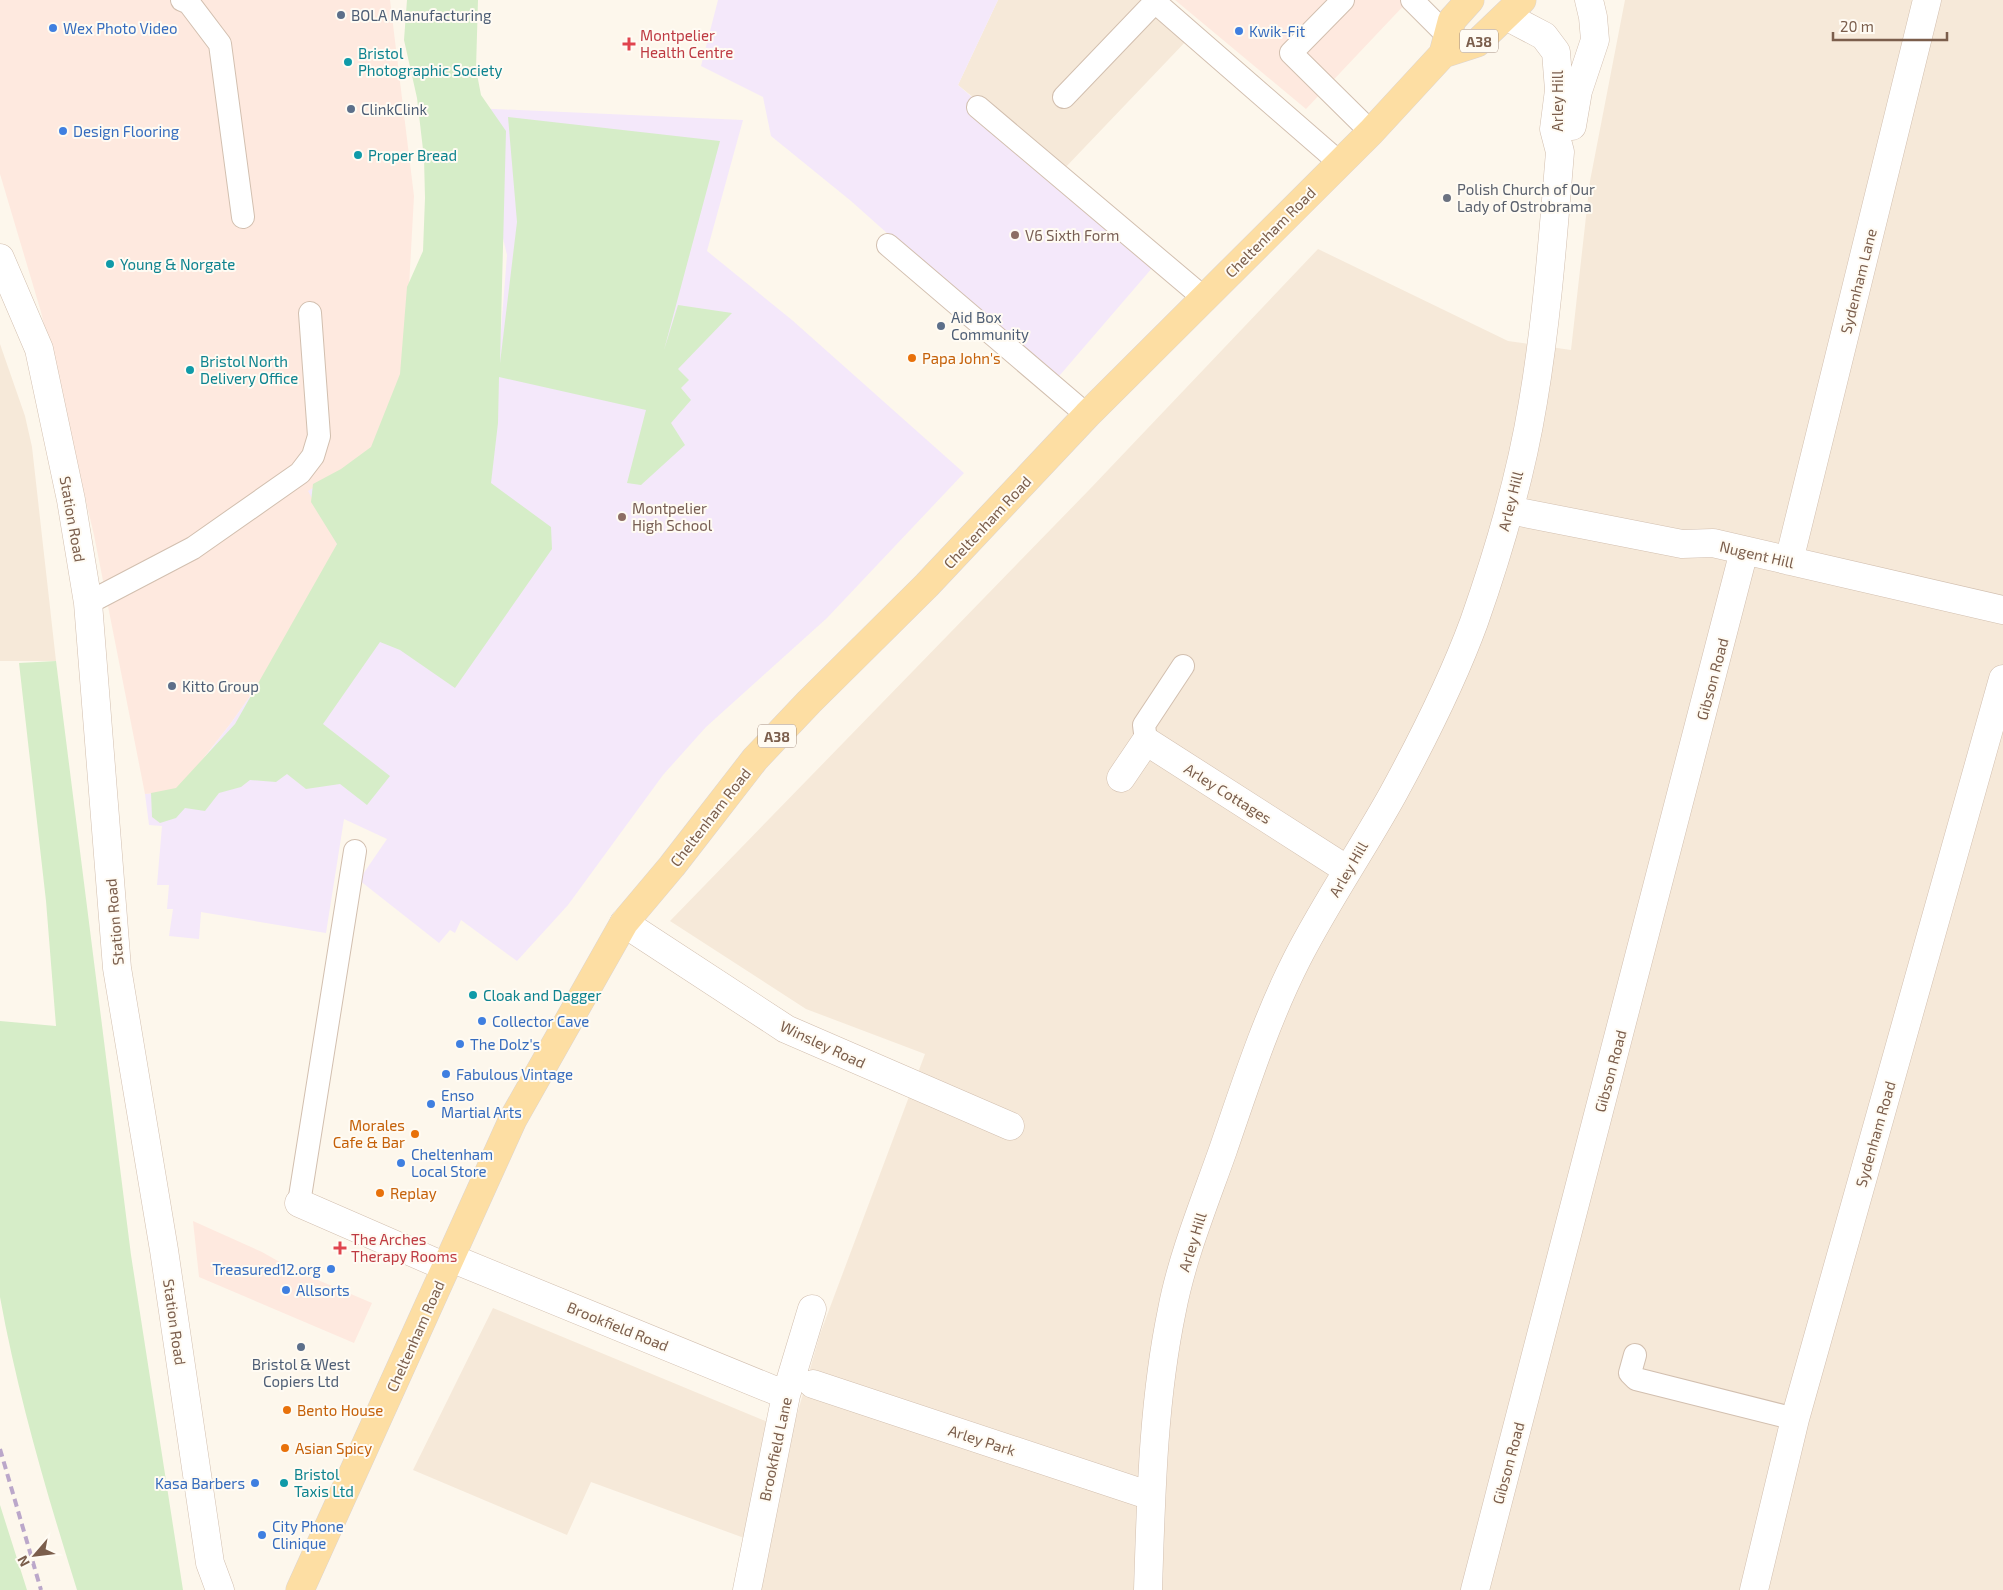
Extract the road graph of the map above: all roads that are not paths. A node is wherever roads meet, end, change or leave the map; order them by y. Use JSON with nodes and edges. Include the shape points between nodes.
{"nodes":[{"id":1,"x":182,"y":0,"type":"edge"},
{"id":2,"x":1343,"y":0,"type":"edge"},
{"id":3,"x":1412,"y":0,"type":"edge"},
{"id":4,"x":1470,"y":0,"type":"edge"},
{"id":5,"x":1589,"y":0,"type":"edge"},
{"id":6,"x":1928,"y":0,"type":"edge"},
{"id":7,"x":1514,"y":8,"type":"edge"},
{"id":8,"x":1445,"y":45,"type":"junction"},
{"id":9,"x":1064,"y":98,"type":"dead end"},
{"id":10,"x":978,"y":107,"type":"dead end"},
{"id":11,"x":1370,"y":132,"type":"junction"},
{"id":12,"x":1560,"y":152,"type":"junction"},
{"id":13,"x":1340,"y":163,"type":"junction"},
{"id":14,"x":243,"y":217,"type":"dead end"},
{"id":15,"x":888,"y":245,"type":"dead end"},
{"id":16,"x":0,"y":258,"type":"edge"},
{"id":17,"x":1204,"y":298,"type":"junction"},
{"id":18,"x":310,"y":313,"type":"dead end"},
{"id":19,"x":1087,"y":415,"type":"junction"},
{"id":20,"x":1509,"y":510,"type":"junction"},
{"id":21,"x":1744,"y":551,"type":"junction"},
{"id":22,"x":1789,"y":562,"type":"junction"},
{"id":23,"x":88,"y":603,"type":"junction"},
{"id":24,"x":2003,"y":610,"type":"edge"},
{"id":25,"x":1183,"y":666,"type":"dead end"},
{"id":26,"x":2003,"y":680,"type":"edge"},
{"id":27,"x":1146,"y":741,"type":"junction"},
{"id":28,"x":1121,"y":778,"type":"dead end"},
{"id":29,"x":355,"y":851,"type":"dead end"},
{"id":30,"x":1346,"y":869,"type":"junction"},
{"id":31,"x":624,"y":923,"type":"junction"},
{"id":32,"x":1010,"y":1126,"type":"dead end"},
{"id":33,"x":299,"y":1203,"type":"joint"},
{"id":34,"x":448,"y":1262,"type":"junction"},
{"id":35,"x":812,"y":1309,"type":"dead end"},
{"id":36,"x":1635,"y":1355,"type":"dead end"},
{"id":37,"x":813,"y":1384,"type":"dead end"},
{"id":38,"x":786,"y":1396,"type":"junction"},
{"id":39,"x":1796,"y":1419,"type":"junction"},
{"id":40,"x":1151,"y":1496,"type":"junction"},
{"id":41,"x":220,"y":1590,"type":"edge"},
{"id":42,"x":300,"y":1590,"type":"edge"},
{"id":43,"x":747,"y":1590,"type":"edge"},
{"id":44,"x":1148,"y":1590,"type":"edge"},
{"id":45,"x":1475,"y":1590,"type":"edge"},
{"id":46,"x":1754,"y":1590,"type":"edge"}],
"edges":[{"from":1,"to":14,"type":"lane","via":[[189,3],[220,44]]},
{"from":2,"to":11,"type":"lane","via":[[1291,53]]},
{"from":3,"to":8,"type":"lane"},
{"from":4,"to":8,"type":"main road","name":"Cheltenham Road","number":"A38","via":[[1452,20]]},
{"from":5,"to":12,"type":"street","name":"Arley Hill","via":[[1595,40],[1578,91],[1571,136]]},
{"from":6,"to":22,"type":"street","name":"Sydenham Lane"},
{"from":7,"to":8,"type":"main road","name":"Cheltenham Road","number":"A38","via":[[1477,43]]},
{"from":7,"to":12,"type":"street","name":"Arley Hill","via":[[1556,52],[1559,90],[1554,129]]},
{"from":8,"to":11,"type":"main road","name":"Cheltenham Road","number":"A38"},
{"from":9,"to":13,"type":"lane","via":[[1155,2]]},
{"from":10,"to":17,"type":"lane"},
{"from":11,"to":13,"type":"main road","name":"Cheltenham Road","number":"A38"},
{"from":12,"to":20,"type":"street","name":"Arley Hill","via":[[1548,297],[1533,405]]},
{"from":13,"to":17,"type":"main road","name":"Cheltenham Road","number":"A38"},
{"from":15,"to":19,"type":"lane"},
{"from":16,"to":23,"type":"street","name":"Station Road","via":[[39,349],[71,500]]},
{"from":17,"to":19,"type":"main road","name":"Cheltenham Road","number":"A38"},
{"from":18,"to":23,"type":"lane","via":[[320,436],[300,473],[193,548]]},
{"from":19,"to":31,"type":"main road","name":"Cheltenham Road","number":"A38","via":[[927,585],[755,759]]},
{"from":20,"to":21,"type":"street","name":"Nugent Hill","via":[[1682,544],[1713,543]]},
{"from":20,"to":30,"type":"street","name":"Arley Hill","via":[[1474,621],[1450,681],[1392,796]]},
{"from":21,"to":22,"type":"street","name":"Nugent Hill"},
{"from":21,"to":45,"type":"street","name":"Gibson Road"},
{"from":22,"to":24,"type":"street","name":"Nugent Hill"},
{"from":23,"to":41,"type":"street","name":"Station Road","via":[[117,968],[164,1250],[210,1563]]},
{"from":25,"to":27,"type":"lane","via":[[1144,725]]},
{"from":26,"to":39,"type":"street","name":"Sydenham Road"},
{"from":27,"to":28,"type":"street"},
{"from":27,"to":30,"type":"street","name":"Arley Cottages"},
{"from":29,"to":33,"type":"lane"},
{"from":30,"to":40,"type":"street","name":"Arley Hill","via":[[1296,960],[1262,1038],[1201,1212],[1172,1308],[1161,1382]]},
{"from":31,"to":32,"type":"street","name":"Winsley Road","via":[[786,1029]]},
{"from":31,"to":34,"type":"main road","name":"Cheltenham Road","number":"A38","via":[[513,1119]]},
{"from":33,"to":34,"type":"street","name":"Brookfield Road"},
{"from":34,"to":38,"type":"street","name":"Brookfield Road"},
{"from":34,"to":42,"type":"main road","name":"Cheltenham Road","number":"A38"},
{"from":35,"to":38,"type":"street","name":"Brookfield Lane"},
{"from":36,"to":39,"type":"lane","via":[[1630,1373],[1634,1378]]},
{"from":37,"to":40,"type":"street","name":"Arley Park"},
{"from":38,"to":43,"type":"street","name":"Brookfield Lane"},
{"from":39,"to":46,"type":"street","name":"Sydenham Road"},
{"from":40,"to":44,"type":"street","name":"Arley Hill"}]}
